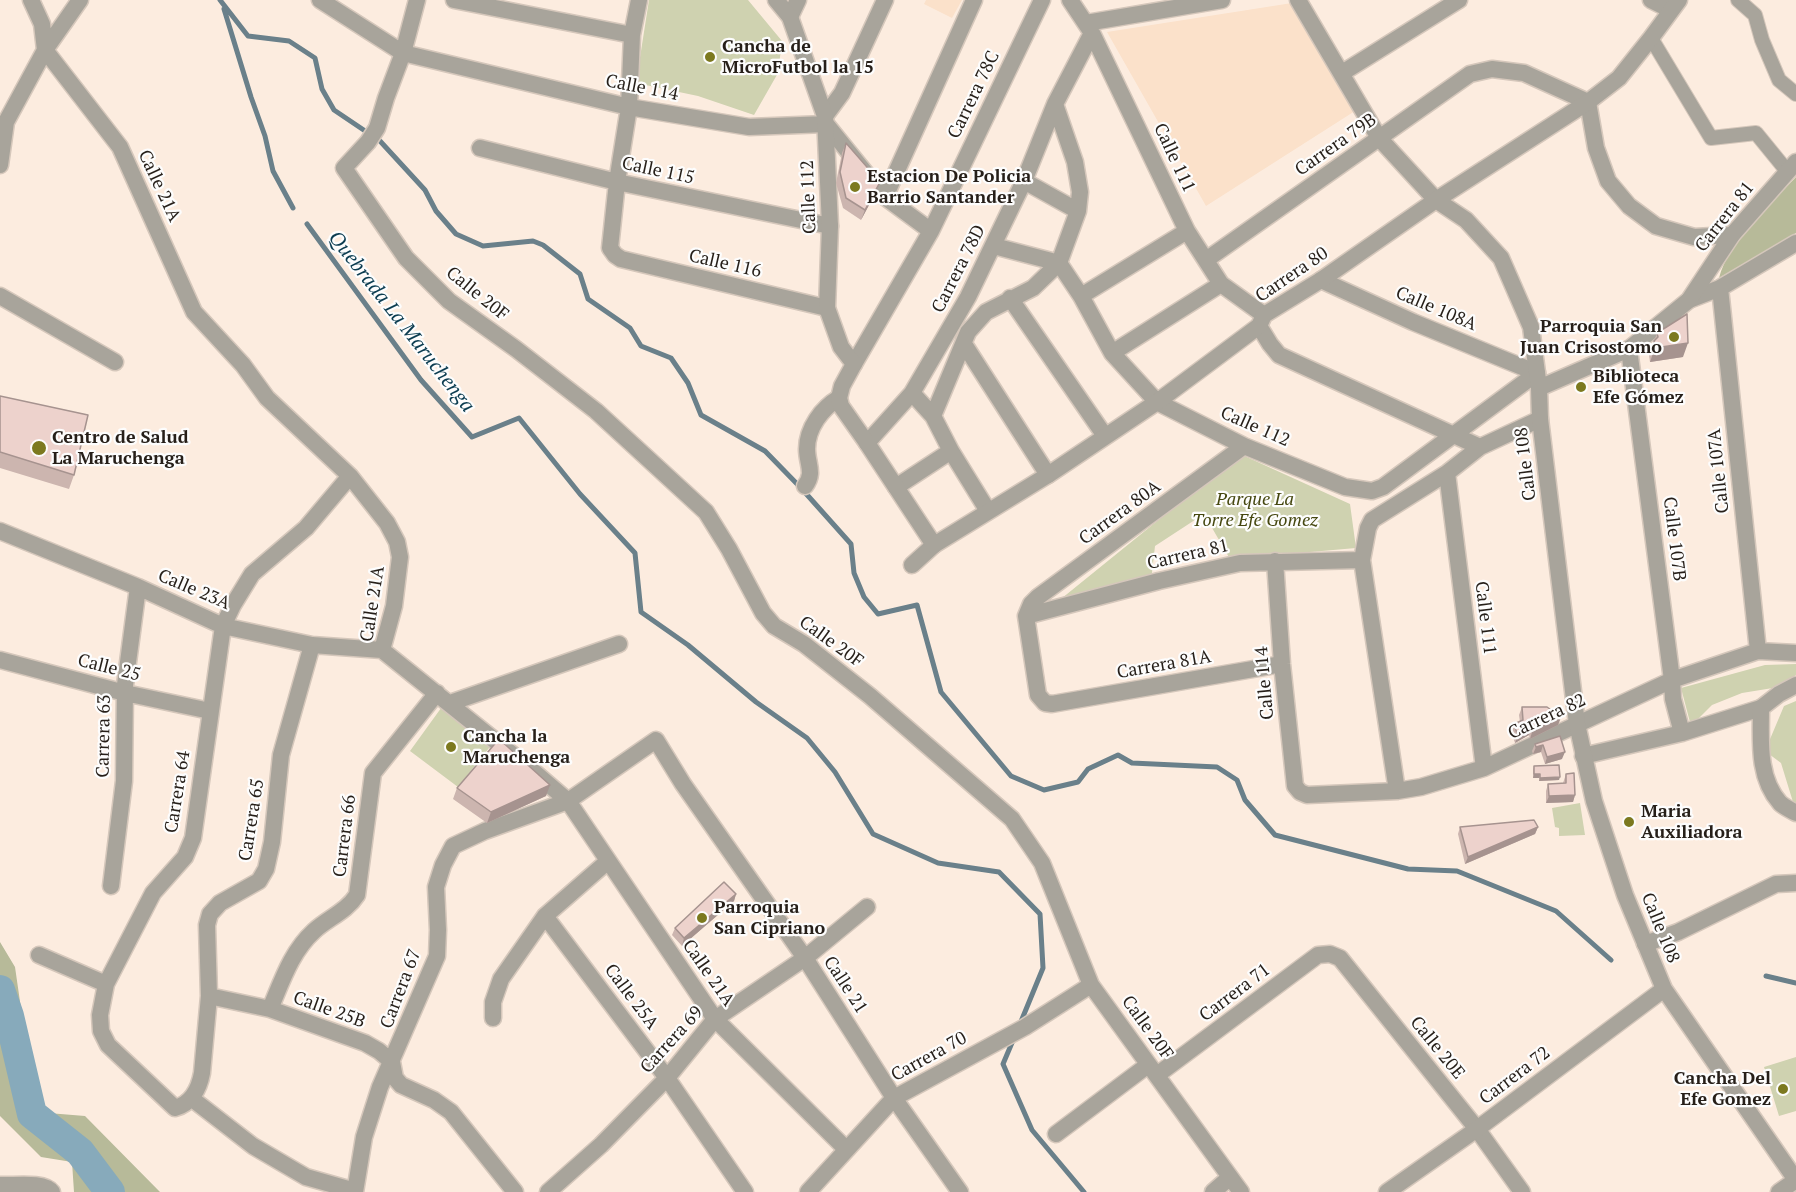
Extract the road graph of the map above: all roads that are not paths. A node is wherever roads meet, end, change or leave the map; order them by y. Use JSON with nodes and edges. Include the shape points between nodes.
{"nodes":[{"id":1,"x":31,"y":0,"type":"edge"},
{"id":2,"x":80,"y":0,"type":"edge"},
{"id":3,"x":320,"y":0,"type":"edge"},
{"id":4,"x":417,"y":0,"type":"edge"},
{"id":5,"x":454,"y":0,"type":"edge"},
{"id":6,"x":639,"y":0,"type":"edge"},
{"id":7,"x":776,"y":0,"type":"edge"},
{"id":8,"x":798,"y":0,"type":"edge"},
{"id":9,"x":885,"y":0,"type":"edge"},
{"id":10,"x":974,"y":0,"type":"edge"},
{"id":11,"x":1042,"y":0,"type":"edge"},
{"id":12,"x":1070,"y":0,"type":"edge"},
{"id":13,"x":1222,"y":0,"type":"edge"},
{"id":14,"x":1298,"y":0,"type":"edge"},
{"id":15,"x":1459,"y":0,"type":"edge"},
{"id":16,"x":1651,"y":0,"type":"edge"},
{"id":17,"x":1738,"y":0,"type":"edge"},
{"id":18,"x":1675,"y":5,"type":"edge"},
{"id":19,"x":790,"y":17,"type":"junction"},
{"id":20,"x":1089,"y":28,"type":"junction"},
{"id":21,"x":632,"y":35,"type":"junction"},
{"id":22,"x":1651,"y":38,"type":"junction"},
{"id":23,"x":45,"y":50,"type":"junction"},
{"id":24,"x":403,"y":53,"type":"junction"},
{"id":25,"x":1342,"y":73,"type":"junction"},
{"id":26,"x":1796,"y":94,"type":"edge"},
{"id":27,"x":1588,"y":102,"type":"junction"},
{"id":28,"x":1055,"y":104,"type":"junction"},
{"id":29,"x":629,"y":107,"type":"junction"},
{"id":30,"x":3,"y":120,"type":"edge"},
{"id":31,"x":826,"y":120,"type":"junction"},
{"id":32,"x":1379,"y":138,"type":"junction"},
{"id":33,"x":480,"y":148,"type":"dead end"},
{"id":34,"x":0,"y":165,"type":"edge"},
{"id":35,"x":1792,"y":166,"type":"edge"},
{"id":36,"x":1024,"y":180,"type":"junction"},
{"id":37,"x":617,"y":182,"type":"junction"},
{"id":38,"x":885,"y":197,"type":"junction"},
{"id":39,"x":1436,"y":200,"type":"junction"},
{"id":40,"x":1078,"y":211,"type":"junction"},
{"id":41,"x":830,"y":226,"type":"junction"},
{"id":42,"x":931,"y":231,"type":"junction"},
{"id":43,"x":1187,"y":231,"type":"junction"},
{"id":44,"x":1732,"y":235,"type":"junction"},
{"id":45,"x":1796,"y":243,"type":"edge"},
{"id":46,"x":993,"y":246,"type":"junction"},
{"id":47,"x":1206,"y":260,"type":"junction"},
{"id":48,"x":1059,"y":263,"type":"junction"},
{"id":49,"x":1321,"y":280,"type":"junction"},
{"id":50,"x":1221,"y":284,"type":"junction"},
{"id":51,"x":1720,"y":288,"type":"junction"},
{"id":52,"x":0,"y":296,"type":"edge"},
{"id":53,"x":1081,"y":296,"type":"junction"},
{"id":54,"x":1010,"y":298,"type":"junction"},
{"id":55,"x":1689,"y":300,"type":"junction"},
{"id":56,"x":827,"y":308,"type":"junction"},
{"id":57,"x":1262,"y":321,"type":"junction"},
{"id":58,"x":964,"y":344,"type":"junction"},
{"id":59,"x":1629,"y":349,"type":"junction"},
{"id":60,"x":1113,"y":353,"type":"junction"},
{"id":61,"x":115,"y":362,"type":"dead end"},
{"id":62,"x":854,"y":364,"type":"junction"},
{"id":63,"x":1538,"y":381,"type":"junction"},
{"id":64,"x":912,"y":393,"type":"junction"},
{"id":65,"x":839,"y":398,"type":"junction"},
{"id":66,"x":1156,"y":402,"type":"junction"},
{"id":67,"x":933,"y":416,"type":"junction"},
{"id":68,"x":1540,"y":419,"type":"junction"},
{"id":69,"x":1452,"y":434,"type":"junction"},
{"id":70,"x":1105,"y":436,"type":"junction"},
{"id":71,"x":867,"y":443,"type":"junction"},
{"id":72,"x":1244,"y":446,"type":"junction"},
{"id":73,"x":1480,"y":447,"type":"junction"},
{"id":74,"x":951,"y":452,"type":"junction"},
{"id":75,"x":1447,"y":473,"type":"junction"},
{"id":76,"x":1048,"y":475,"type":"junction"},
{"id":77,"x":350,"y":476,"type":"junction"},
{"id":78,"x":805,"y":486,"type":"dead end"},
{"id":79,"x":896,"y":487,"type":"junction"},
{"id":80,"x":988,"y":511,"type":"junction"},
{"id":81,"x":0,"y":531,"type":"edge"},
{"id":82,"x":934,"y":545,"type":"junction"},
{"id":83,"x":1362,"y":560,"type":"junction"},
{"id":84,"x":1275,"y":561,"type":"junction"},
{"id":85,"x":912,"y":565,"type":"dead end"},
{"id":86,"x":138,"y":587,"type":"junction"},
{"id":87,"x":1026,"y":616,"type":"junction"},
{"id":88,"x":223,"y":626,"type":"junction"},
{"id":89,"x":619,"y":644,"type":"dead end"},
{"id":90,"x":312,"y":645,"type":"junction"},
{"id":91,"x":382,"y":650,"type":"junction"},
{"id":92,"x":1758,"y":651,"type":"junction"},
{"id":93,"x":1796,"y":653,"type":"edge"},
{"id":94,"x":0,"y":660,"type":"edge"},
{"id":95,"x":1282,"y":663,"type":"junction"},
{"id":96,"x":1672,"y":680,"type":"junction"},
{"id":97,"x":1796,"y":685,"type":"edge"},
{"id":98,"x":124,"y":693,"type":"junction"},
{"id":99,"x":444,"y":698,"type":"junction"},
{"id":100,"x":1761,"y":708,"type":"junction"},
{"id":101,"x":210,"y":711,"type":"junction"},
{"id":102,"x":1577,"y":724,"type":"junction"},
{"id":103,"x":1682,"y":734,"type":"junction"},
{"id":104,"x":656,"y":740,"type":"joint"},
{"id":105,"x":1583,"y":756,"type":"junction"},
{"id":106,"x":1484,"y":768,"type":"junction"},
{"id":107,"x":1397,"y":791,"type":"junction"},
{"id":108,"x":1307,"y":795,"type":"joint"},
{"id":109,"x":568,"y":801,"type":"junction"},
{"id":110,"x":1796,"y":813,"type":"edge"},
{"id":111,"x":608,"y":861,"type":"junction"},
{"id":112,"x":1796,"y":883,"type":"edge"},
{"id":113,"x":111,"y":886,"type":"dead end"},
{"id":114,"x":867,"y":907,"type":"dead end"},
{"id":115,"x":545,"y":916,"type":"junction"},
{"id":116,"x":1645,"y":944,"type":"junction"},
{"id":117,"x":39,"y":955,"type":"dead end"},
{"id":118,"x":805,"y":958,"type":"junction"},
{"id":119,"x":1340,"y":958,"type":"joint"},
{"id":120,"x":106,"y":984,"type":"junction"},
{"id":121,"x":1091,"y":985,"type":"junction"},
{"id":122,"x":1664,"y":989,"type":"junction"},
{"id":123,"x":209,"y":996,"type":"junction"},
{"id":124,"x":270,"y":1009,"type":"junction"},
{"id":125,"x":493,"y":1018,"type":"dead end"},
{"id":126,"x":716,"y":1019,"type":"junction"},
{"id":127,"x":392,"y":1062,"type":"junction"},
{"id":128,"x":1153,"y":1070,"type":"junction"},
{"id":129,"x":666,"y":1078,"type":"junction"},
{"id":130,"x":191,"y":1098,"type":"junction"},
{"id":131,"x":894,"y":1098,"type":"junction"},
{"id":132,"x":1477,"y":1129,"type":"junction"},
{"id":133,"x":1056,"y":1134,"type":"dead end"},
{"id":134,"x":846,"y":1149,"type":"junction"},
{"id":135,"x":1229,"y":1178,"type":"junction"},
{"id":136,"x":1796,"y":1180,"type":"edge"},
{"id":137,"x":0,"y":1185,"type":"edge"},
{"id":138,"x":355,"y":1191,"type":"edge"},
{"id":139,"x":52,"y":1192,"type":"edge"},
{"id":140,"x":515,"y":1192,"type":"edge"},
{"id":141,"x":548,"y":1192,"type":"edge"},
{"id":142,"x":745,"y":1192,"type":"edge"},
{"id":143,"x":808,"y":1192,"type":"edge"},
{"id":144,"x":960,"y":1192,"type":"edge"},
{"id":145,"x":1213,"y":1192,"type":"edge"},
{"id":146,"x":1241,"y":1192,"type":"edge"},
{"id":147,"x":1388,"y":1192,"type":"edge"},
{"id":148,"x":1521,"y":1192,"type":"edge"},
{"id":149,"x":1779,"y":1192,"type":"edge"}],
"edges":[{"from":1,"to":23,"type":"street","name":"Calle 21A","via":[[42,24]]},
{"from":2,"to":23,"type":"street"},
{"from":3,"to":24,"type":"street","name":"Calle 114"},
{"from":4,"to":24,"type":"street"},
{"from":5,"to":21,"type":"street"},
{"from":6,"to":21,"type":"street"},
{"from":7,"to":19,"type":"street","name":"Calle 112"},
{"from":8,"to":19,"type":"street"},
{"from":9,"to":31,"type":"street"},
{"from":10,"to":38,"type":"street"},
{"from":11,"to":42,"type":"street","name":"Carrera 78C"},
{"from":12,"to":20,"type":"street","name":"Calle 111"},
{"from":13,"to":20,"type":"street"},
{"from":14,"to":25,"type":"street","name":"Calle 108"},
{"from":15,"to":25,"type":"street"},
{"from":16,"to":18,"type":"street"},
{"from":17,"to":26,"type":"street","via":[[1755,15],[1779,80]]},
{"from":18,"to":22,"type":"street","name":"Carrera 80"},
{"from":19,"to":31,"type":"street","name":"Calle 112"},
{"from":20,"to":28,"type":"street","name":"Carrera 78D"},
{"from":20,"to":43,"type":"street","name":"Calle 111"},
{"from":21,"to":29,"type":"street"},
{"from":22,"to":27,"type":"street","name":"Carrera 80","via":[[1619,78]]},
{"from":22,"to":35,"type":"street","via":[[1712,138],[1756,133]]},
{"from":23,"to":30,"type":"street"},
{"from":23,"to":77,"type":"street","name":"Calle 21A","via":[[120,147],[194,312],[243,365],[267,398]]},
{"from":24,"to":29,"type":"street","name":"Calle 114"},
{"from":24,"to":121,"type":"street","name":"Calle 20F","via":[[372,135],[344,168],[406,258],[449,301],[596,411],[706,512],[774,626],[804,644],[870,696],[1012,819],[1042,863]]},
{"from":25,"to":32,"type":"street","name":"Calle 108"},
{"from":27,"to":32,"type":"street","name":"Carrera 79B","via":[[1524,73],[1492,69],[1470,74]]},
{"from":27,"to":39,"type":"street","name":"Carrera 80"},
{"from":27,"to":44,"type":"street","via":[[1596,148],[1608,181],[1629,206],[1656,226],[1675,232],[1694,237]]},
{"from":28,"to":36,"type":"street","name":"Carrera 78D"},
{"from":28,"to":40,"type":"street","via":[[1075,162],[1080,192]]},
{"from":29,"to":31,"type":"street","name":"Calle 114","via":[[749,127]]},
{"from":29,"to":37,"type":"street"},
{"from":30,"to":34,"type":"street"},
{"from":31,"to":38,"type":"street"},
{"from":31,"to":41,"type":"street","name":"Calle 112"},
{"from":32,"to":39,"type":"street","name":"Calle 108"},
{"from":32,"to":47,"type":"street","name":"Carrera 79B"},
{"from":33,"to":37,"type":"street","name":"Calle 115"},
{"from":35,"to":44,"type":"street","name":"Carrera 81"},
{"from":36,"to":40,"type":"street"},
{"from":36,"to":46,"type":"street","name":"Carrera 78D"},
{"from":37,"to":41,"type":"street","name":"Calle 115"},
{"from":37,"to":56,"type":"street","name":"Calle 116","via":[[610,249],[621,259]]},
{"from":38,"to":42,"type":"street"},
{"from":39,"to":49,"type":"street","name":"Carrera 80"},
{"from":39,"to":63,"type":"street","name":"Calle 108","via":[[1466,220],[1502,258],[1531,327]]},
{"from":40,"to":48,"type":"street"},
{"from":41,"to":56,"type":"street","name":"Calle 112"},
{"from":42,"to":62,"type":"street","name":"Carrera 78C"},
{"from":43,"to":47,"type":"street","name":"Calle 111"},
{"from":43,"to":53,"type":"street"},
{"from":44,"to":55,"type":"street","name":"Carrera 81"},
{"from":45,"to":51,"type":"street","name":"Carrera 81"},
{"from":46,"to":48,"type":"street"},
{"from":46,"to":64,"type":"street","name":"Carrera 78D"},
{"from":47,"to":50,"type":"street","name":"Calle 111"},
{"from":48,"to":53,"type":"street","name":"Calle 112"},
{"from":48,"to":54,"type":"street","via":[[1033,288]]},
{"from":49,"to":57,"type":"street","name":"Carrera 80"},
{"from":49,"to":63,"type":"street","name":"Calle 108A"},
{"from":50,"to":57,"type":"street","name":"Calle 111"},
{"from":50,"to":60,"type":"street"},
{"from":51,"to":55,"type":"street","name":"Carrera 81"},
{"from":51,"to":92,"type":"street","name":"Calle 107A"},
{"from":52,"to":61,"type":"street"},
{"from":53,"to":60,"type":"street","name":"Calle 112"},
{"from":54,"to":58,"type":"street","via":[[986,312],[968,332]]},
{"from":54,"to":70,"type":"street"},
{"from":55,"to":59,"type":"street","name":"Carrera 81"},
{"from":56,"to":62,"type":"street","name":"Calle 112","via":[[841,347]]},
{"from":57,"to":66,"type":"street","name":"Carrera 80"},
{"from":57,"to":69,"type":"street","name":"Calle 111","via":[[1270,344],[1279,355]]},
{"from":58,"to":67,"type":"street"},
{"from":58,"to":76,"type":"street"},
{"from":59,"to":63,"type":"street","name":"Carrera 81"},
{"from":59,"to":96,"type":"street","name":"Calle 107B"},
{"from":60,"to":66,"type":"street","name":"Calle 112"},
{"from":62,"to":65,"type":"street"},
{"from":63,"to":68,"type":"street","name":"Calle 108"},
{"from":63,"to":69,"type":"street","name":"Calle 112"},
{"from":64,"to":67,"type":"street"},
{"from":64,"to":71,"type":"street","name":"Carrera 78D"},
{"from":65,"to":71,"type":"street","via":[[840,406]]},
{"from":65,"to":78,"type":"street","via":[[814,422],[807,448],[811,475]]},
{"from":66,"to":70,"type":"street","name":"Carrera 80"},
{"from":66,"to":72,"type":"street","name":"Calle 112"},
{"from":67,"to":74,"type":"street"},
{"from":68,"to":73,"type":"street"},
{"from":68,"to":102,"type":"street","name":"Calle 108"},
{"from":69,"to":72,"type":"street","name":"Calle 112","via":[[1383,487],[1372,491],[1345,487]]},
{"from":69,"to":73,"type":"street","name":"Calle 111"},
{"from":70,"to":76,"type":"street","name":"Carrera 80"},
{"from":71,"to":79,"type":"street"},
{"from":72,"to":87,"type":"street","name":"Carrera 80A","via":[[1038,597]]},
{"from":73,"to":75,"type":"street"},
{"from":74,"to":79,"type":"street"},
{"from":74,"to":80,"type":"street"},
{"from":75,"to":83,"type":"street","via":[[1372,520]]},
{"from":75,"to":106,"type":"street","name":"Calle 111"},
{"from":76,"to":80,"type":"street","name":"Carrera 80"},
{"from":77,"to":88,"type":"street","name":"Carrera 64","via":[[306,528],[252,574]]},
{"from":77,"to":91,"type":"street","name":"Calle 21A","via":[[398,542],[394,606]]},
{"from":79,"to":82,"type":"street"},
{"from":80,"to":82,"type":"street","name":"Carrera 80"},
{"from":81,"to":86,"type":"street","name":"Calle 23A"},
{"from":82,"to":85,"type":"street","name":"Carrera 80"},
{"from":83,"to":84,"type":"street","name":"Carrera 81"},
{"from":83,"to":107,"type":"street"},
{"from":84,"to":87,"type":"street","name":"Carrera 81","via":[[1239,562]]},
{"from":84,"to":95,"type":"street","name":"Calle 114"},
{"from":86,"to":88,"type":"street","name":"Calle 23A"},
{"from":86,"to":98,"type":"street","name":"Carrera 63"},
{"from":87,"to":95,"type":"street","name":"Carrera 81A","via":[[1038,695],[1045,703]]},
{"from":88,"to":90,"type":"street","name":"Calle 23A"},
{"from":88,"to":101,"type":"street","name":"Carrera 64"},
{"from":89,"to":99,"type":"street"},
{"from":90,"to":91,"type":"street","name":"Calle 23A"},
{"from":90,"to":123,"type":"street","name":"Carrera 65","via":[[281,755],[267,869],[259,881],[220,903],[210,914]]},
{"from":91,"to":99,"type":"street","name":"Calle 21A"},
{"from":92,"to":93,"type":"street","name":"Carrera 82"},
{"from":92,"to":96,"type":"street","name":"Carrera 82"},
{"from":94,"to":98,"type":"street","name":"Calle 25"},
{"from":95,"to":108,"type":"street","name":"Calle 114","via":[[1295,786]]},
{"from":96,"to":102,"type":"street","name":"Carrera 82"},
{"from":96,"to":103,"type":"street","name":"Calle 107B"},
{"from":97,"to":100,"type":"street"},
{"from":98,"to":101,"type":"street","name":"Calle 25"},
{"from":98,"to":113,"type":"street","name":"Carrera 63","via":[[124,781]]},
{"from":99,"to":109,"type":"street","name":"Calle 21A"},
{"from":99,"to":124,"type":"street","name":"Carrera 66","via":[[373,774],[357,895],[350,906],[314,930],[294,953]]},
{"from":100,"to":103,"type":"street"},
{"from":100,"to":110,"type":"street","via":[[1765,776],[1780,803]]},
{"from":101,"to":120,"type":"street","name":"Carrera 64","via":[[193,838],[185,857],[153,893]]},
{"from":102,"to":105,"type":"street","name":"Calle 108"},
{"from":102,"to":106,"type":"street","name":"Carrera 82"},
{"from":103,"to":105,"type":"street"},
{"from":104,"to":109,"type":"street","name":"Carrera 67"},
{"from":104,"to":118,"type":"street","name":"Calle 21"},
{"from":105,"to":116,"type":"street","name":"Calle 108","via":[[1625,895]]},
{"from":106,"to":107,"type":"street","name":"Carrera 82"},
{"from":107,"to":108,"type":"street","name":"Carrera 82"},
{"from":109,"to":111,"type":"street","name":"Calle 21A"},
{"from":109,"to":127,"type":"street","name":"Carrera 67","via":[[453,846],[436,887],[437,956]]},
{"from":111,"to":115,"type":"street"},
{"from":111,"to":126,"type":"street","name":"Calle 21A"},
{"from":112,"to":116,"type":"street","via":[[1776,884]]},
{"from":114,"to":118,"type":"street","name":"Carrera 69"},
{"from":115,"to":125,"type":"street","via":[[501,979],[493,1002]]},
{"from":115,"to":129,"type":"street","name":"Calle 25A"},
{"from":116,"to":122,"type":"street","name":"Calle 108"},
{"from":117,"to":120,"type":"street"},
{"from":118,"to":126,"type":"street","name":"Carrera 69"},
{"from":118,"to":131,"type":"street","name":"Calle 21"},
{"from":119,"to":128,"type":"street","name":"Carrera 71","via":[[1330,954],[1318,956]]},
{"from":119,"to":132,"type":"street","name":"Calle 20E"},
{"from":120,"to":130,"type":"street","name":"Carrera 64","via":[[100,1031],[108,1045],[175,1108]]},
{"from":121,"to":128,"type":"street","name":"Calle 20F"},
{"from":121,"to":131,"type":"street","name":"Carrera 70","via":[[1025,1027]]},
{"from":122,"to":132,"type":"street","name":"Carrera 72"},
{"from":122,"to":136,"type":"street","name":"Calle 108"},
{"from":123,"to":124,"type":"street","name":"Calle 25B"},
{"from":123,"to":130,"type":"street","name":"Carrera 65","via":[[202,1073]]},
{"from":124,"to":127,"type":"street","name":"Calle 25B","via":[[365,1043]]},
{"from":126,"to":129,"type":"street","name":"Carrera 69"},
{"from":126,"to":134,"type":"street","name":"Calle 21A"},
{"from":127,"to":138,"type":"street","name":"Carrera 67","via":[[364,1137]]},
{"from":127,"to":140,"type":"street","name":"Calle 25B","via":[[395,1078],[451,1112]]},
{"from":128,"to":133,"type":"street","name":"Carrera 71"},
{"from":128,"to":135,"type":"street","name":"Calle 20F"},
{"from":129,"to":141,"type":"street","name":"Carrera 69","via":[[602,1145]]},
{"from":129,"to":142,"type":"street","name":"Calle 25A"},
{"from":130,"to":138,"type":"street","via":[[253,1146],[306,1177]]},
{"from":131,"to":134,"type":"street","name":"Carrera 70"},
{"from":131,"to":144,"type":"street","name":"Calle 21"},
{"from":132,"to":147,"type":"street","name":"Carrera 72"},
{"from":132,"to":148,"type":"street","name":"Calle 20E"},
{"from":134,"to":143,"type":"street","name":"Carrera 70"},
{"from":135,"to":145,"type":"street"},
{"from":135,"to":146,"type":"street","name":"Calle 20F"},
{"from":136,"to":149,"type":"street"},
{"from":137,"to":139,"type":"street","via":[[47,1186]]}]}
